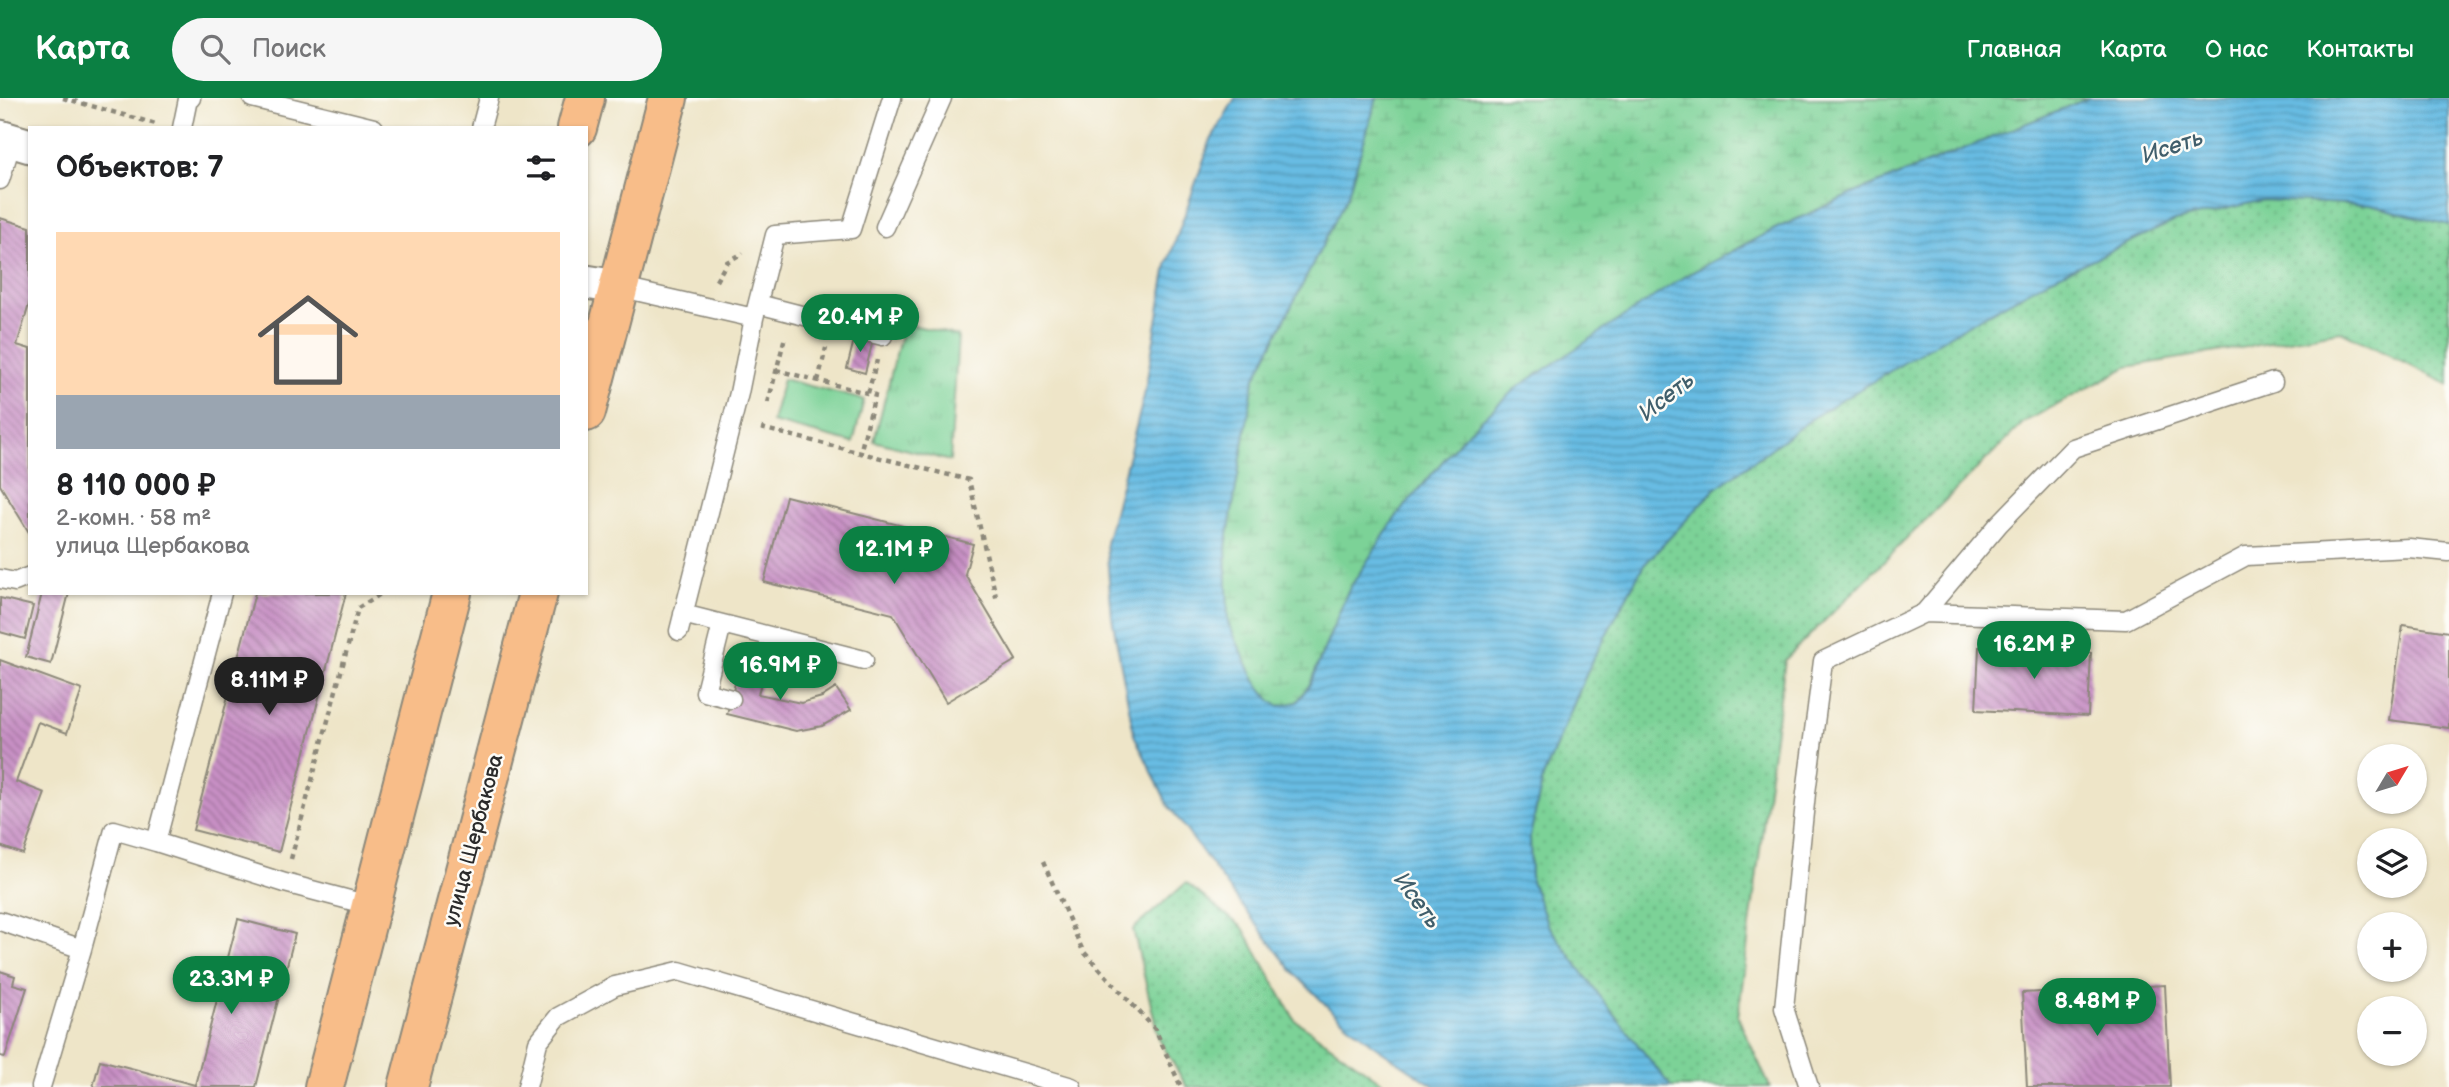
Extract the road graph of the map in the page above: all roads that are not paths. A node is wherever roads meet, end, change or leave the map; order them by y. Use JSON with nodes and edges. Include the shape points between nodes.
{"nodes":[{"id":1,"x":189,"y":98,"type":"edge"},
{"id":2,"x":252,"y":98,"type":"edge"},
{"id":3,"x":489,"y":98,"type":"edge"},
{"id":4,"x":585,"y":98,"type":"edge"},
{"id":5,"x":667,"y":98,"type":"edge"},
{"id":6,"x":892,"y":98,"type":"edge"},
{"id":7,"x":942,"y":98,"type":"edge"},
{"id":8,"x":182,"y":126,"type":"edge"},
{"id":9,"x":366,"y":126,"type":"edge"},
{"id":10,"x":482,"y":126,"type":"edge"},
{"id":11,"x":578,"y":126,"type":"edge"},
{"id":12,"x":14,"y":142,"type":"edge"},
{"id":13,"x":0,"y":180,"type":"edge"},
{"id":14,"x":885,"y":227,"type":"dead end"},
{"id":15,"x":602,"y":284,"type":"edge"},
{"id":16,"x":756,"y":311,"type":"junction"},
{"id":17,"x":883,"y":336,"type":"dead end"},
{"id":18,"x":2273,"y":382,"type":"dead end"},
{"id":19,"x":588,"y":396,"type":"edge"},
{"id":20,"x":2449,"y":552,"type":"edge"},
{"id":21,"x":28,"y":577,"type":"edge"},
{"id":22,"x":0,"y":579,"type":"edge"},
{"id":23,"x":221,"y":595,"type":"edge"},
{"id":24,"x":451,"y":595,"type":"edge"},
{"id":25,"x":537,"y":595,"type":"edge"},
{"id":26,"x":1924,"y":613,"type":"junction"},
{"id":27,"x":722,"y":624,"type":"junction"},
{"id":28,"x":864,"y":660,"type":"dead end"},
{"id":29,"x":731,"y":699,"type":"dead end"},
{"id":30,"x":156,"y":842,"type":"junction"},
{"id":31,"x":372,"y":906,"type":"junction"},
{"id":32,"x":0,"y":921,"type":"edge"},
{"id":33,"x":82,"y":949,"type":"junction"},
{"id":34,"x":41,"y":1087,"type":"edge"},
{"id":35,"x":324,"y":1087,"type":"edge"},
{"id":36,"x":408,"y":1087,"type":"edge"},
{"id":37,"x":527,"y":1087,"type":"edge"},
{"id":38,"x":1072,"y":1087,"type":"edge"},
{"id":39,"x":1810,"y":1087,"type":"edge"}],
"edges":[{"from":1,"to":8,"type":"lane"},
{"from":2,"to":9,"type":"lane"},
{"from":3,"to":10,"type":"lane"},
{"from":4,"to":11,"type":"main road"},
{"from":5,"to":15,"type":"main road"},
{"from":6,"to":16,"type":"lane","via":[[851,229],[775,235]]},
{"from":7,"to":14,"type":"lane"},
{"from":12,"to":13,"type":"lane"},
{"from":15,"to":16,"type":"lane","via":[[702,307]]},
{"from":15,"to":19,"type":"main road"},
{"from":16,"to":17,"type":"lane"},
{"from":16,"to":27,"type":"lane","via":[[681,622]]},
{"from":18,"to":26,"type":"lane","via":[[2073,448],[1999,524]]},
{"from":20,"to":26,"type":"lane","via":[[2409,548],[2246,556],[2126,620]]},
{"from":21,"to":22,"type":"lane","via":[[15,582]]},
{"from":23,"to":30,"type":"lane"},
{"from":24,"to":31,"type":"main road"},
{"from":25,"to":36,"type":"main road","name":"улица Щербакова"},
{"from":26,"to":39,"type":"lane","via":[[1823,661],[1784,1008]]},
{"from":27,"to":28,"type":"lane"},
{"from":27,"to":29,"type":"lane","via":[[705,692]]},
{"from":30,"to":31,"type":"lane"},
{"from":30,"to":33,"type":"lane","via":[[114,830]]},
{"from":31,"to":35,"type":"main road"},
{"from":32,"to":33,"type":"lane"},
{"from":33,"to":34,"type":"lane"},
{"from":37,"to":38,"type":"lane","via":[[538,1042],[558,1017],[615,986],[680,971]]}]}
